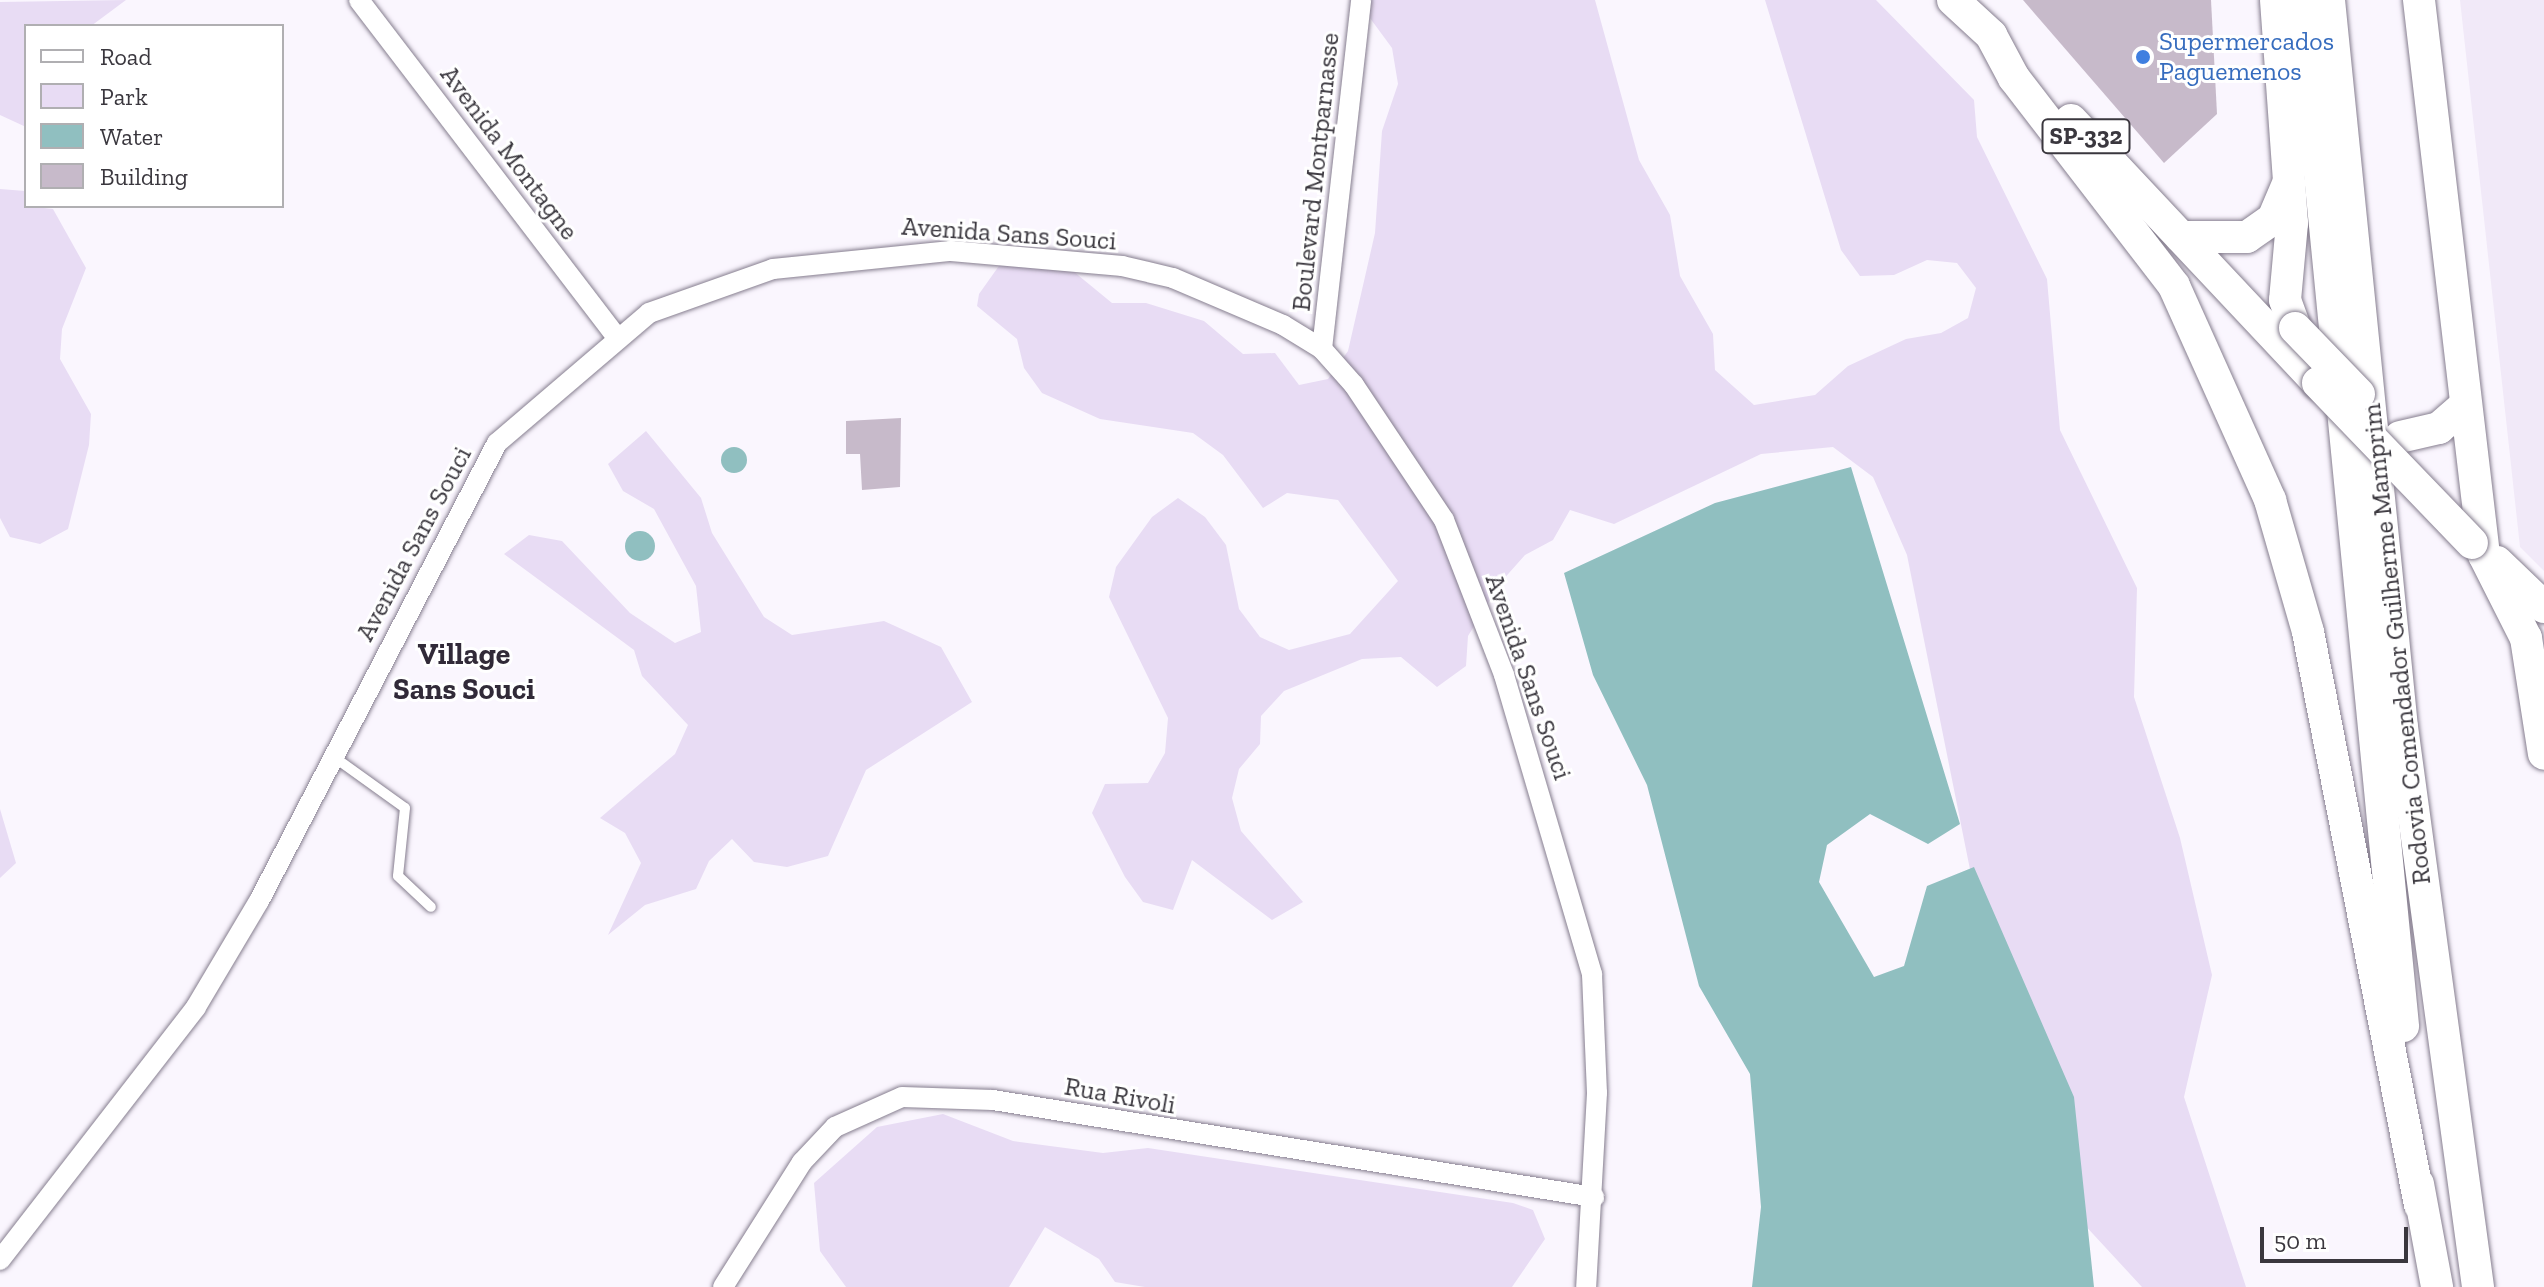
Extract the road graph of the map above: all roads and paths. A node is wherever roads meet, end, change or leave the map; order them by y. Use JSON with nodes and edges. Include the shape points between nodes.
{"nodes":[{"id":1,"x":359,"y":0,"type":"edge"},
{"id":2,"x":1361,"y":0,"type":"edge"},
{"id":3,"x":1955,"y":0,"type":"edge"},
{"id":4,"x":2276,"y":0,"type":"edge"},
{"id":5,"x":2303,"y":0,"type":"edge"},
{"id":6,"x":2329,"y":0,"type":"edge"},
{"id":7,"x":2419,"y":0,"type":"edge"},
{"id":8,"x":1991,"y":35,"type":"junction"},
{"id":9,"x":2291,"y":177,"type":"junction"},
{"id":10,"x":2181,"y":237,"type":"junction"},
{"id":11,"x":617,"y":338,"type":"junction"},
{"id":12,"x":1322,"y":349,"type":"junction"},
{"id":13,"x":2465,"y":405,"type":"junction"},
{"id":14,"x":2478,"y":549,"type":"junction"},
{"id":15,"x":2544,"y":607,"type":"edge"},
{"id":16,"x":2544,"y":754,"type":"edge"},
{"id":17,"x":334,"y":757,"type":"junction"},
{"id":18,"x":431,"y":907,"type":"dead end"},
{"id":19,"x":1594,"y":1197,"type":"junction"},
{"id":20,"x":2420,"y":1205,"type":"junction"},
{"id":21,"x":0,"y":1260,"type":"edge"},
{"id":22,"x":732,"y":1284,"type":"edge"},
{"id":23,"x":1586,"y":1287,"type":"edge"},
{"id":24,"x":2437,"y":1287,"type":"edge"},
{"id":25,"x":2478,"y":1287,"type":"edge"}],
"edges":[{"from":1,"to":11,"type":"street","name":"Avenida Montagne"},
{"from":2,"to":12,"type":"street","name":"Boulevard Montparnasse"},
{"from":3,"to":8,"type":"main road","number":"SP-332"},
{"from":4,"to":9,"type":"main road"},
{"from":5,"to":20,"type":"main road","name":"Rodovia Comendador Guilherme Mamprim"},
{"from":6,"to":25,"type":"main road","name":"Rodovia Comendador Guilherme Mamprim","via":[[2402,727]]},
{"from":7,"to":13,"type":"main road"},
{"from":8,"to":10,"type":"main road","number":"SP-332"},
{"from":8,"to":20,"type":"main road","via":[[2014,78],[2174,286],[2270,500],[2308,632]]},
{"from":9,"to":10,"type":"main road","via":[[2273,219],[2247,237]]},
{"from":9,"to":13,"type":"main road","bridge":true,"via":[[2283,271],[2295,328],[2400,437],[2439,428]]},
{"from":10,"to":14,"type":"main road","number":"SP-332","bridge":true},
{"from":11,"to":12,"type":"street","name":"Avenida Sans Souci","via":[[649,313],[773,269],[951,251],[1173,278]]},
{"from":11,"to":17,"type":"street","name":"Avenida Sans Souci","via":[[497,443]]},
{"from":12,"to":19,"type":"street","name":"Avenida Sans Souci","via":[[1372,409],[1444,520],[1553,828],[1592,974]]},
{"from":13,"to":14,"type":"main road"},
{"from":14,"to":15,"type":"main road","number":"SP-332"},
{"from":14,"to":16,"type":"main road","number":"SP-332","via":[[2526,638]]},
{"from":17,"to":18,"type":"lane","via":[[405,808],[398,876]]},
{"from":17,"to":21,"type":"street","name":"Avenida Sans Souci","via":[[196,1007]]},
{"from":19,"to":22,"type":"street","name":"Rua Rivoli","via":[[993,1100],[902,1097],[835,1127],[802,1162]]},
{"from":19,"to":23,"type":"street","name":"Avenida Sans Souci"},
{"from":20,"to":24,"type":"main road","name":"Rodovia Comendador Guilherme Mamprim"}]}
